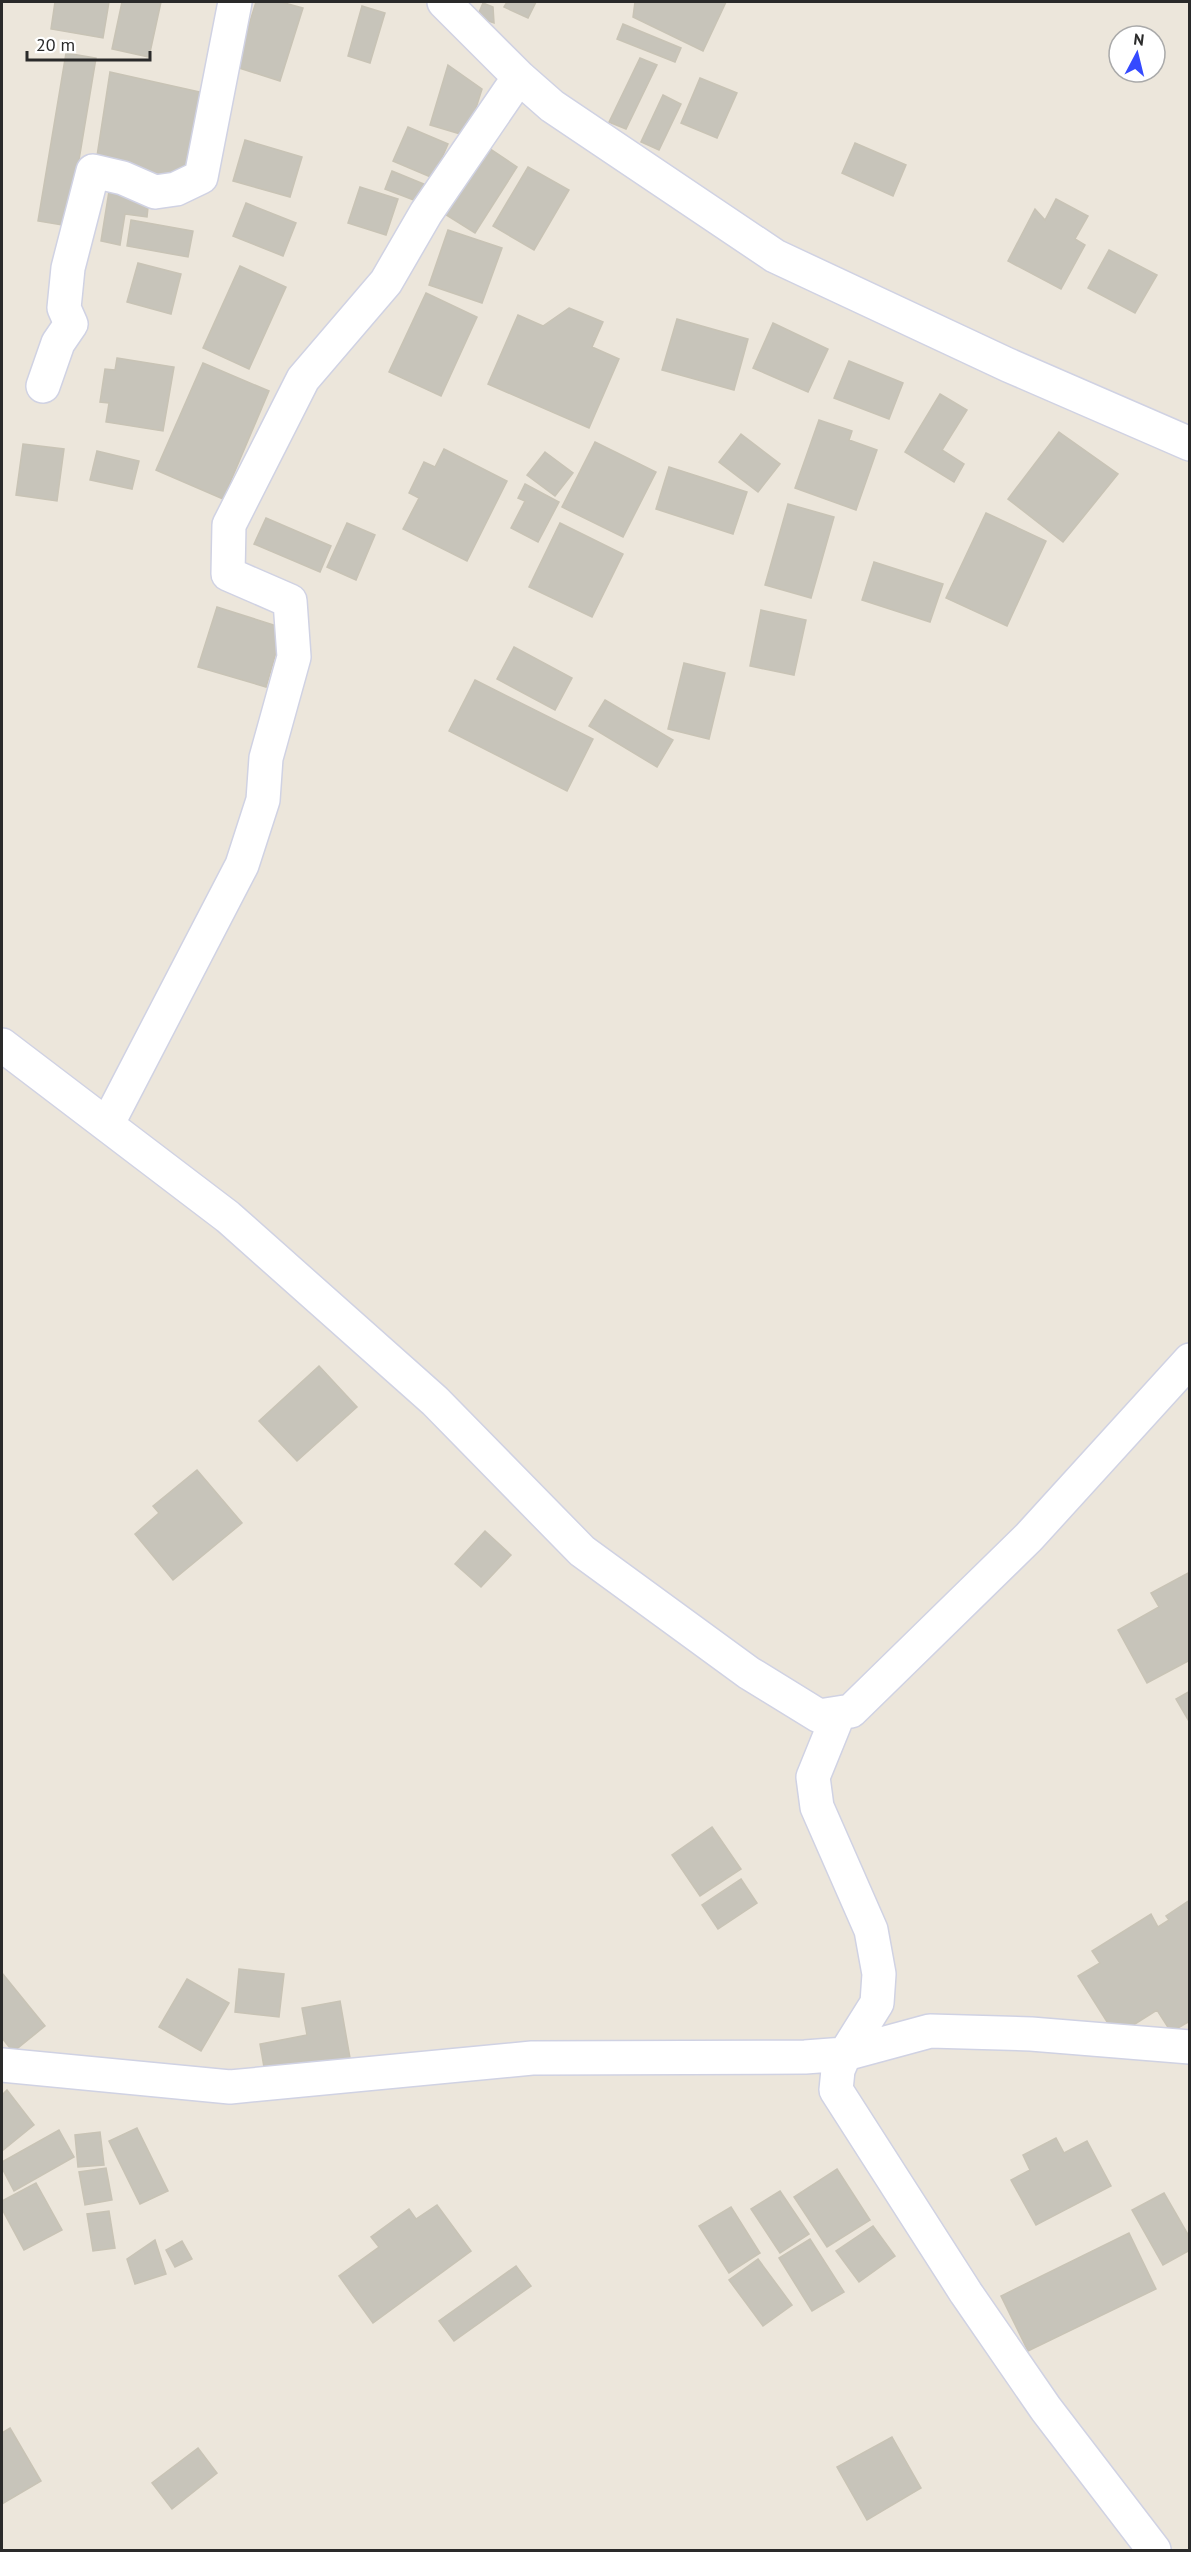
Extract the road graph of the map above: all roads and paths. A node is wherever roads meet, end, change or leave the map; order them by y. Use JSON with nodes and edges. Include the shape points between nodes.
{"nodes":[{"id":1,"x":235,"y":2,"type":"edge"},
{"id":2,"x":444,"y":2,"type":"edge"},
{"id":3,"x":519,"y":77,"type":"junction"},
{"id":4,"x":43,"y":386,"type":"dead end"},
{"id":5,"x":1190,"y":444,"type":"edge"},
{"id":6,"x":2,"y":1045,"type":"edge"},
{"id":7,"x":106,"y":1125,"type":"junction"},
{"id":8,"x":1190,"y":1360,"type":"edge"},
{"id":9,"x":839,"y":1713,"type":"junction"},
{"id":10,"x":1190,"y":2047,"type":"edge"},
{"id":11,"x":844,"y":2054,"type":"junction"},
{"id":12,"x":2,"y":2065,"type":"edge"},
{"id":13,"x":1154,"y":2550,"type":"edge"}],
"edges":[{"from":1,"to":4,"type":"street","via":[[201,177],[177,189],[155,192],[93,171],[68,268],[63,308],[70,324],[58,343]]},
{"from":2,"to":3,"type":"street"},
{"from":3,"to":5,"type":"street","via":[[552,106],[775,256]]},
{"from":3,"to":7,"type":"street","via":[[426,213],[386,282],[303,379],[230,525],[228,574],[290,601],[294,657],[266,758],[263,800],[242,865]]},
{"from":6,"to":7,"type":"street"},
{"from":7,"to":9,"type":"street","via":[[228,1217],[435,1401],[582,1551],[749,1673],[819,1716]]},
{"from":8,"to":9,"type":"street","via":[[1029,1537],[851,1711]]},
{"from":9,"to":11,"type":"street","via":[[813,1777],[817,1807],[871,1930],[879,1974],[877,2003]]},
{"from":10,"to":11,"type":"street","via":[[1031,2034],[930,2031]]},
{"from":11,"to":12,"type":"street","via":[[532,2058],[230,2087]]},
{"from":11,"to":13,"type":"street","via":[[836,2090],[966,2293],[1046,2409]]}]}
